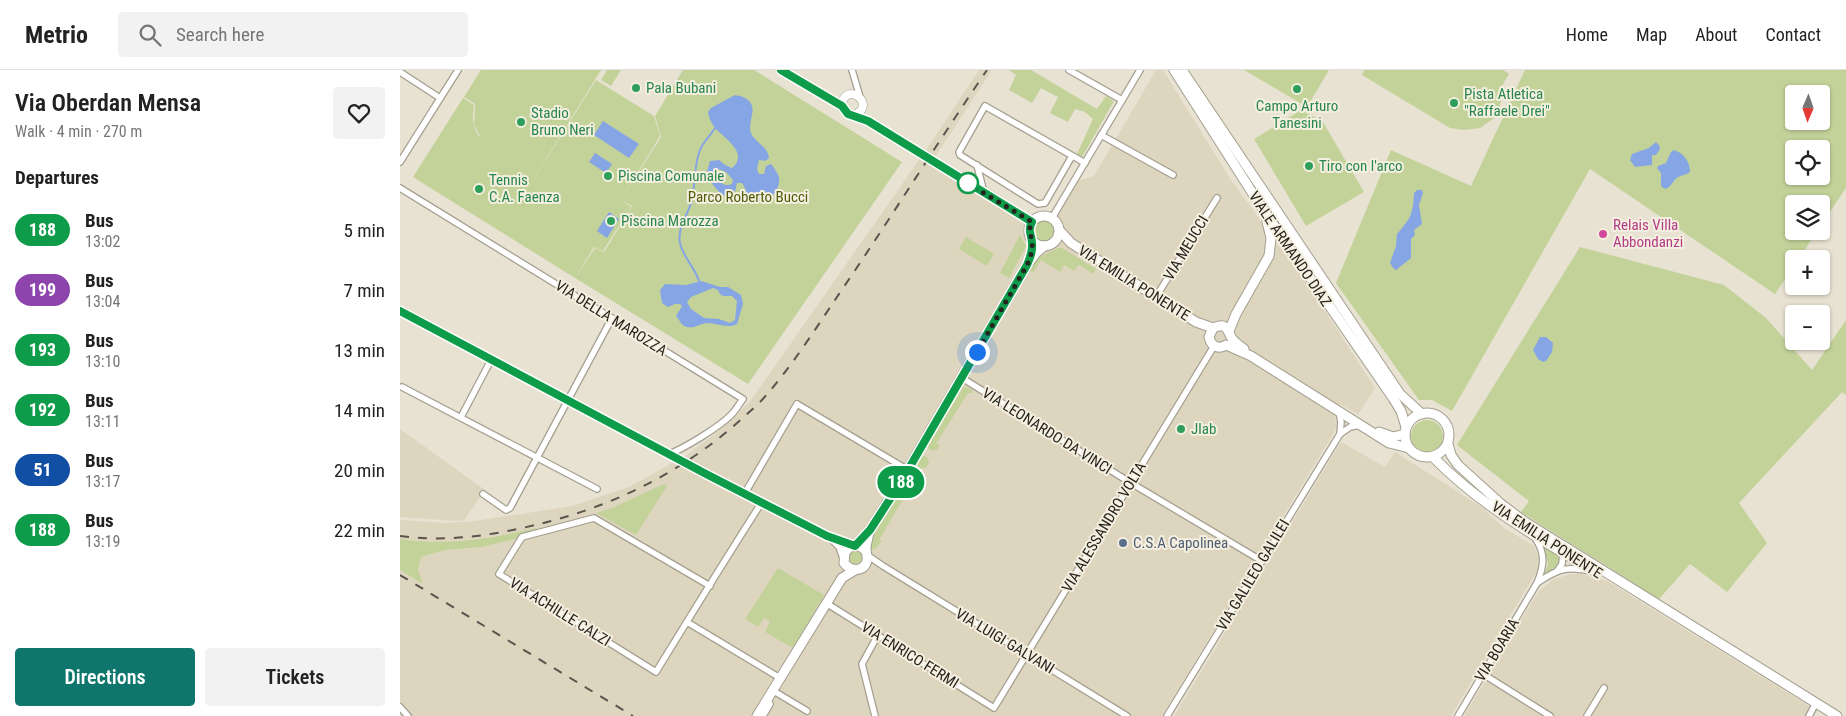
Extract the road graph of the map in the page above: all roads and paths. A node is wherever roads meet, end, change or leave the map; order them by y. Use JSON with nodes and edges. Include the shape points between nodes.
{"nodes":[{"id":1,"x":458,"y":70,"type":"edge"},
{"id":2,"x":781,"y":70,"type":"edge"},
{"id":3,"x":852,"y":70,"type":"edge"},
{"id":4,"x":1069,"y":70,"type":"edge"},
{"id":5,"x":1140,"y":70,"type":"edge"},
{"id":6,"x":1174,"y":70,"type":"edge"},
{"id":7,"x":400,"y":71,"type":"edge"},
{"id":8,"x":1183,"y":76,"type":"edge"},
{"id":9,"x":854,"y":91,"type":"junction"},
{"id":10,"x":440,"y":98,"type":"junction"},
{"id":11,"x":1122,"y":100,"type":"junction"},
{"id":12,"x":843,"y":103,"type":"junction"},
{"id":13,"x":857,"y":113,"type":"junction"},
{"id":14,"x":1101,"y":135,"type":"junction"},
{"id":15,"x":1072,"y":156,"type":"junction"},
{"id":16,"x":400,"y":162,"type":"edge"},
{"id":17,"x":1085,"y":163,"type":"junction"},
{"id":18,"x":977,"y":165,"type":"junction"},
{"id":19,"x":1173,"y":175,"type":"dead end"},
{"id":20,"x":400,"y":188,"type":"edge"},
{"id":21,"x":984,"y":193,"type":"junction"},
{"id":22,"x":1216,"y":198,"type":"dead end"},
{"id":23,"x":1262,"y":208,"type":"junction"},
{"id":24,"x":1052,"y":218,"type":"junction"},
{"id":25,"x":1032,"y":222,"type":"junction"},
{"id":26,"x":1060,"y":231,"type":"junction"},
{"id":27,"x":1032,"y":241,"type":"junction"},
{"id":28,"x":1056,"y":241,"type":"junction"},
{"id":29,"x":1071,"y":243,"type":"junction"},
{"id":30,"x":1044,"y":246,"type":"junction"},
{"id":31,"x":1027,"y":265,"type":"junction"},
{"id":32,"x":1156,"y":297,"type":"junction"},
{"id":33,"x":400,"y":311,"type":"edge"},
{"id":34,"x":612,"y":318,"type":"junction"},
{"id":35,"x":1211,"y":331,"type":"junction"},
{"id":36,"x":1227,"y":335,"type":"junction"},
{"id":37,"x":1214,"y":346,"type":"junction"},
{"id":38,"x":491,"y":360,"type":"junction"},
{"id":39,"x":962,"y":378,"type":"junction"},
{"id":40,"x":402,"y":387,"type":"dead end"},
{"id":41,"x":568,"y":401,"type":"junction"},
{"id":42,"x":1336,"y":410,"type":"junction"},
{"id":43,"x":1422,"y":414,"type":"junction"},
{"id":44,"x":461,"y":417,"type":"junction"},
{"id":45,"x":1360,"y":426,"type":"junction"},
{"id":46,"x":1406,"y":430,"type":"junction"},
{"id":47,"x":1340,"y":434,"type":"junction"},
{"id":48,"x":1448,"y":444,"type":"junction"},
{"id":49,"x":1408,"y":448,"type":"junction"},
{"id":50,"x":669,"y":454,"type":"junction"},
{"id":51,"x":1433,"y":457,"type":"junction"},
{"id":52,"x":537,"y":458,"type":"junction"},
{"id":53,"x":908,"y":470,"type":"junction"},
{"id":54,"x":1131,"y":483,"type":"junction"},
{"id":55,"x":597,"y":489,"type":"dead end"},
{"id":56,"x":745,"y":493,"type":"junction"},
{"id":57,"x":483,"y":494,"type":"dead end"},
{"id":58,"x":762,"y":502,"type":"junction"},
{"id":59,"x":870,"y":530,"type":"junction"},
{"id":60,"x":1534,"y":535,"type":"junction"},
{"id":61,"x":827,"y":536,"type":"junction"},
{"id":62,"x":1557,"y":542,"type":"junction"},
{"id":63,"x":855,"y":546,"type":"junction"},
{"id":64,"x":866,"y":553,"type":"junction"},
{"id":65,"x":1563,"y":553,"type":"junction"},
{"id":66,"x":844,"y":560,"type":"junction"},
{"id":67,"x":1262,"y":561,"type":"junction"},
{"id":68,"x":883,"y":566,"type":"junction"},
{"id":69,"x":858,"y":569,"type":"junction"},
{"id":70,"x":1557,"y":571,"type":"junction"},
{"id":71,"x":1595,"y":572,"type":"junction"},
{"id":72,"x":842,"y":578,"type":"junction"},
{"id":73,"x":1536,"y":583,"type":"junction"},
{"id":74,"x":710,"y":586,"type":"junction"},
{"id":75,"x":826,"y":603,"type":"junction"},
{"id":76,"x":1668,"y":613,"type":"junction"},
{"id":77,"x":687,"y":622,"type":"junction"},
{"id":78,"x":878,"y":635,"type":"junction"},
{"id":79,"x":1027,"y":653,"type":"junction"},
{"id":80,"x":1482,"y":674,"type":"junction"},
{"id":81,"x":780,"y":678,"type":"junction"},
{"id":82,"x":1604,"y":688,"type":"dead end"},
{"id":83,"x":772,"y":690,"type":"junction"},
{"id":84,"x":767,"y":699,"type":"junction"},
{"id":85,"x":1816,"y":703,"type":"junction"},
{"id":86,"x":400,"y":707,"type":"edge"},
{"id":87,"x":994,"y":708,"type":"joint"},
{"id":88,"x":807,"y":711,"type":"dead end"},
{"id":89,"x":408,"y":716,"type":"edge"},
{"id":90,"x":757,"y":716,"type":"edge"},
{"id":91,"x":763,"y":716,"type":"edge"},
{"id":92,"x":875,"y":716,"type":"edge"},
{"id":93,"x":1127,"y":716,"type":"edge"},
{"id":94,"x":1167,"y":716,"type":"edge"},
{"id":95,"x":1458,"y":716,"type":"edge"},
{"id":96,"x":1550,"y":716,"type":"edge"},
{"id":97,"x":1587,"y":716,"type":"edge"},
{"id":98,"x":1809,"y":716,"type":"edge"},
{"id":99,"x":1837,"y":716,"type":"edge"}],
"edges":[{"from":1,"to":10,"type":"street"},
{"from":2,"to":12,"type":"main road","via":[[831,100]]},
{"from":3,"to":9,"type":"street"},
{"from":4,"to":11,"type":"street"},
{"from":5,"to":11,"type":"street"},
{"from":6,"to":8,"type":"main road","name":"VIALE ARMANDO DIAZ"},
{"from":7,"to":10,"type":"street"},
{"from":8,"to":23,"type":"main road","name":"VIALE ARMANDO DIAZ"},
{"from":8,"to":43,"type":"main road","name":"VIALE ARMANDO DIAZ","via":[[1400,394]]},
{"from":9,"to":12,"type":"main road"},
{"from":9,"to":13,"type":"main road","via":[[863,105]]},
{"from":10,"to":16,"type":"street"},
{"from":11,"to":14,"type":"street"},
{"from":12,"to":13,"type":"main road","via":[[845,112]]},
{"from":13,"to":21,"type":"main road"},
{"from":14,"to":17,"type":"street"},
{"from":14,"to":19,"type":"street"},
{"from":15,"to":17,"type":"street"},
{"from":15,"to":18,"type":"street","via":[[1045,203],[1038,204]]},
{"from":15,"to":18,"type":"street","via":[[985,106],[959,152]]},
{"from":17,"to":24,"type":"street"},
{"from":18,"to":21,"type":"street"},
{"from":20,"to":34,"type":"street","name":"VIA DELLA MAROZZA"},
{"from":21,"to":25,"type":"main road"},
{"from":22,"to":32,"type":"street","name":"VIA MEUCCI"},
{"from":23,"to":36,"type":"main road","via":[[1270,229],[1271,249]]},
{"from":23,"to":46,"type":"main road","name":"VIALE ARMANDO DIAZ","via":[[1393,398]]},
{"from":24,"to":25,"type":"main road","via":[[1043,216]]},
{"from":24,"to":26,"type":"main road"},
{"from":25,"to":27,"type":"main road","via":[[1029,231]]},
{"from":26,"to":28,"type":"main road"},
{"from":26,"to":29,"type":"main road","name":"VIA EMILIA PONENTE"},
{"from":27,"to":30,"type":"main road"},
{"from":27,"to":31,"type":"main road"},
{"from":28,"to":29,"type":"main road","name":"VIA EMILIA PONENTE"},
{"from":28,"to":30,"type":"main road"},
{"from":29,"to":32,"type":"main road","name":"VIA EMILIA PONENTE"},
{"from":30,"to":31,"type":"main road"},
{"from":31,"to":39,"type":"main road"},
{"from":32,"to":35,"type":"main road","name":"VIA EMILIA PONENTE"},
{"from":33,"to":38,"type":"street"},
{"from":34,"to":41,"type":"street"},
{"from":34,"to":50,"type":"street","name":"VIA DELLA MAROZZA","via":[[743,399],[732,414]]},
{"from":35,"to":36,"type":"main road"},
{"from":35,"to":37,"type":"main road","via":[[1210,342]]},
{"from":36,"to":37,"type":"main road","via":[[1222,347]]},
{"from":36,"to":42,"type":"main road","via":[[1252,356]]},
{"from":37,"to":54,"type":"street","name":"VIA ALESSANDRO VOLTA"},
{"from":38,"to":41,"type":"street"},
{"from":38,"to":44,"type":"street"},
{"from":39,"to":53,"type":"main road"},
{"from":39,"to":54,"type":"street","name":"VIA LEONARDO DA VINCI"},
{"from":40,"to":44,"type":"street"},
{"from":41,"to":50,"type":"street"},
{"from":41,"to":52,"type":"street"},
{"from":42,"to":45,"type":"main road"},
{"from":42,"to":46,"type":"main road","via":[[1339,407],[1385,436],[1393,437]]},
{"from":42,"to":47,"type":"street","via":[[1341,422]]},
{"from":43,"to":46,"type":"main road","via":[[1410,421]]},
{"from":43,"to":48,"type":"main road","via":[[1429,413],[1442,419],[1449,431]]},
{"from":44,"to":52,"type":"street"},
{"from":45,"to":47,"type":"street","via":[[1350,427]]},
{"from":45,"to":49,"type":"main road","via":[[1389,443]]},
{"from":46,"to":49,"type":"main road"},
{"from":47,"to":67,"type":"street","name":"VIA GALILEO GALILEI"},
{"from":48,"to":51,"type":"main road"},
{"from":48,"to":62,"type":"main road","name":"VIA EMILIA PONENTE","via":[[1458,465],[1501,504]]},
{"from":49,"to":51,"type":"main road","via":[[1421,457]]},
{"from":50,"to":56,"type":"street"},
{"from":51,"to":60,"type":"main road","name":"VIA EMILIA PONENTE","via":[[1450,474]]},
{"from":52,"to":55,"type":"street"},
{"from":52,"to":57,"type":"street","via":[[510,508],[500,507]]},
{"from":53,"to":56,"type":"street","via":[[797,404]]},
{"from":53,"to":59,"type":"main road"},
{"from":54,"to":67,"type":"street","name":"VIA LEONARDO DA VINCI"},
{"from":54,"to":79,"type":"street","name":"VIA ALESSANDRO VOLTA"},
{"from":56,"to":58,"type":"street"},
{"from":58,"to":61,"type":"street"},
{"from":58,"to":74,"type":"street"},
{"from":59,"to":63,"type":"main road"},
{"from":59,"to":64,"type":"main road"},
{"from":60,"to":65,"type":"main road","name":"VIA EMILIA PONENTE"},
{"from":60,"to":73,"type":"street","name":"VIA BOARIA","via":[[1542,548],[1544,560]]},
{"from":61,"to":63,"type":"street"},
{"from":61,"to":66,"type":"street","via":[[839,547]]},
{"from":62,"to":65,"type":"street"},
{"from":62,"to":76,"type":"main road","name":"VIA EMILIA PONENTE"},
{"from":63,"to":64,"type":"main road"},
{"from":63,"to":66,"type":"main road","via":[[846,550]]},
{"from":64,"to":68,"type":"street","name":"VIA LUIGI GALVANI"},
{"from":64,"to":69,"type":"main road","via":[[866,564]]},
{"from":65,"to":70,"type":"street","via":[[1562,564]]},
{"from":65,"to":71,"type":"main road","name":"VIA EMILIA PONENTE"},
{"from":66,"to":69,"type":"main road","via":[[849,568]]},
{"from":66,"to":72,"type":"main road"},
{"from":67,"to":94,"type":"street","name":"VIA GALILEO GALILEI"},
{"from":68,"to":69,"type":"street"},
{"from":68,"to":79,"type":"street","name":"VIA LUIGI GALVANI"},
{"from":69,"to":72,"type":"main road"},
{"from":70,"to":71,"type":"street","name":"VIA BOARIA","via":[[1574,568]]},
{"from":70,"to":73,"type":"street","name":"VIA BOARIA"},
{"from":71,"to":76,"type":"main road","name":"VIA EMILIA PONENTE"},
{"from":72,"to":75,"type":"main road"},
{"from":73,"to":80,"type":"street","name":"VIA BOARIA"},
{"from":74,"to":77,"type":"street"},
{"from":74,"to":77,"type":"street","name":"VIA ACHILLE CALZI","via":[[594,518],[522,537],[499,574],[656,672]]},
{"from":75,"to":78,"type":"street","name":"VIA ENRICO FERMI"},
{"from":75,"to":81,"type":"main road"},
{"from":76,"to":85,"type":"main road","name":"VIA EMILIA PONENTE"},
{"from":77,"to":81,"type":"street"},
{"from":78,"to":87,"type":"street","name":"VIA ENRICO FERMI"},
{"from":78,"to":92,"type":"street","via":[[862,664]]},
{"from":79,"to":87,"type":"street","name":"VIA ALESSANDRO VOLTA"},
{"from":79,"to":93,"type":"street","name":"VIA LUIGI GALVANI"},
{"from":80,"to":95,"type":"street","name":"VIA BOARIA"},
{"from":80,"to":96,"type":"street"},
{"from":81,"to":83,"type":"main road"},
{"from":82,"to":97,"type":"street"},
{"from":83,"to":84,"type":"main road"},
{"from":83,"to":88,"type":"street"},
{"from":84,"to":90,"type":"main road"},
{"from":84,"to":91,"type":"street","via":[[770,704]]},
{"from":85,"to":98,"type":"street"},
{"from":85,"to":99,"type":"main road","name":"VIA EMILIA PONENTE"},
{"from":86,"to":89,"type":"street"}]}
